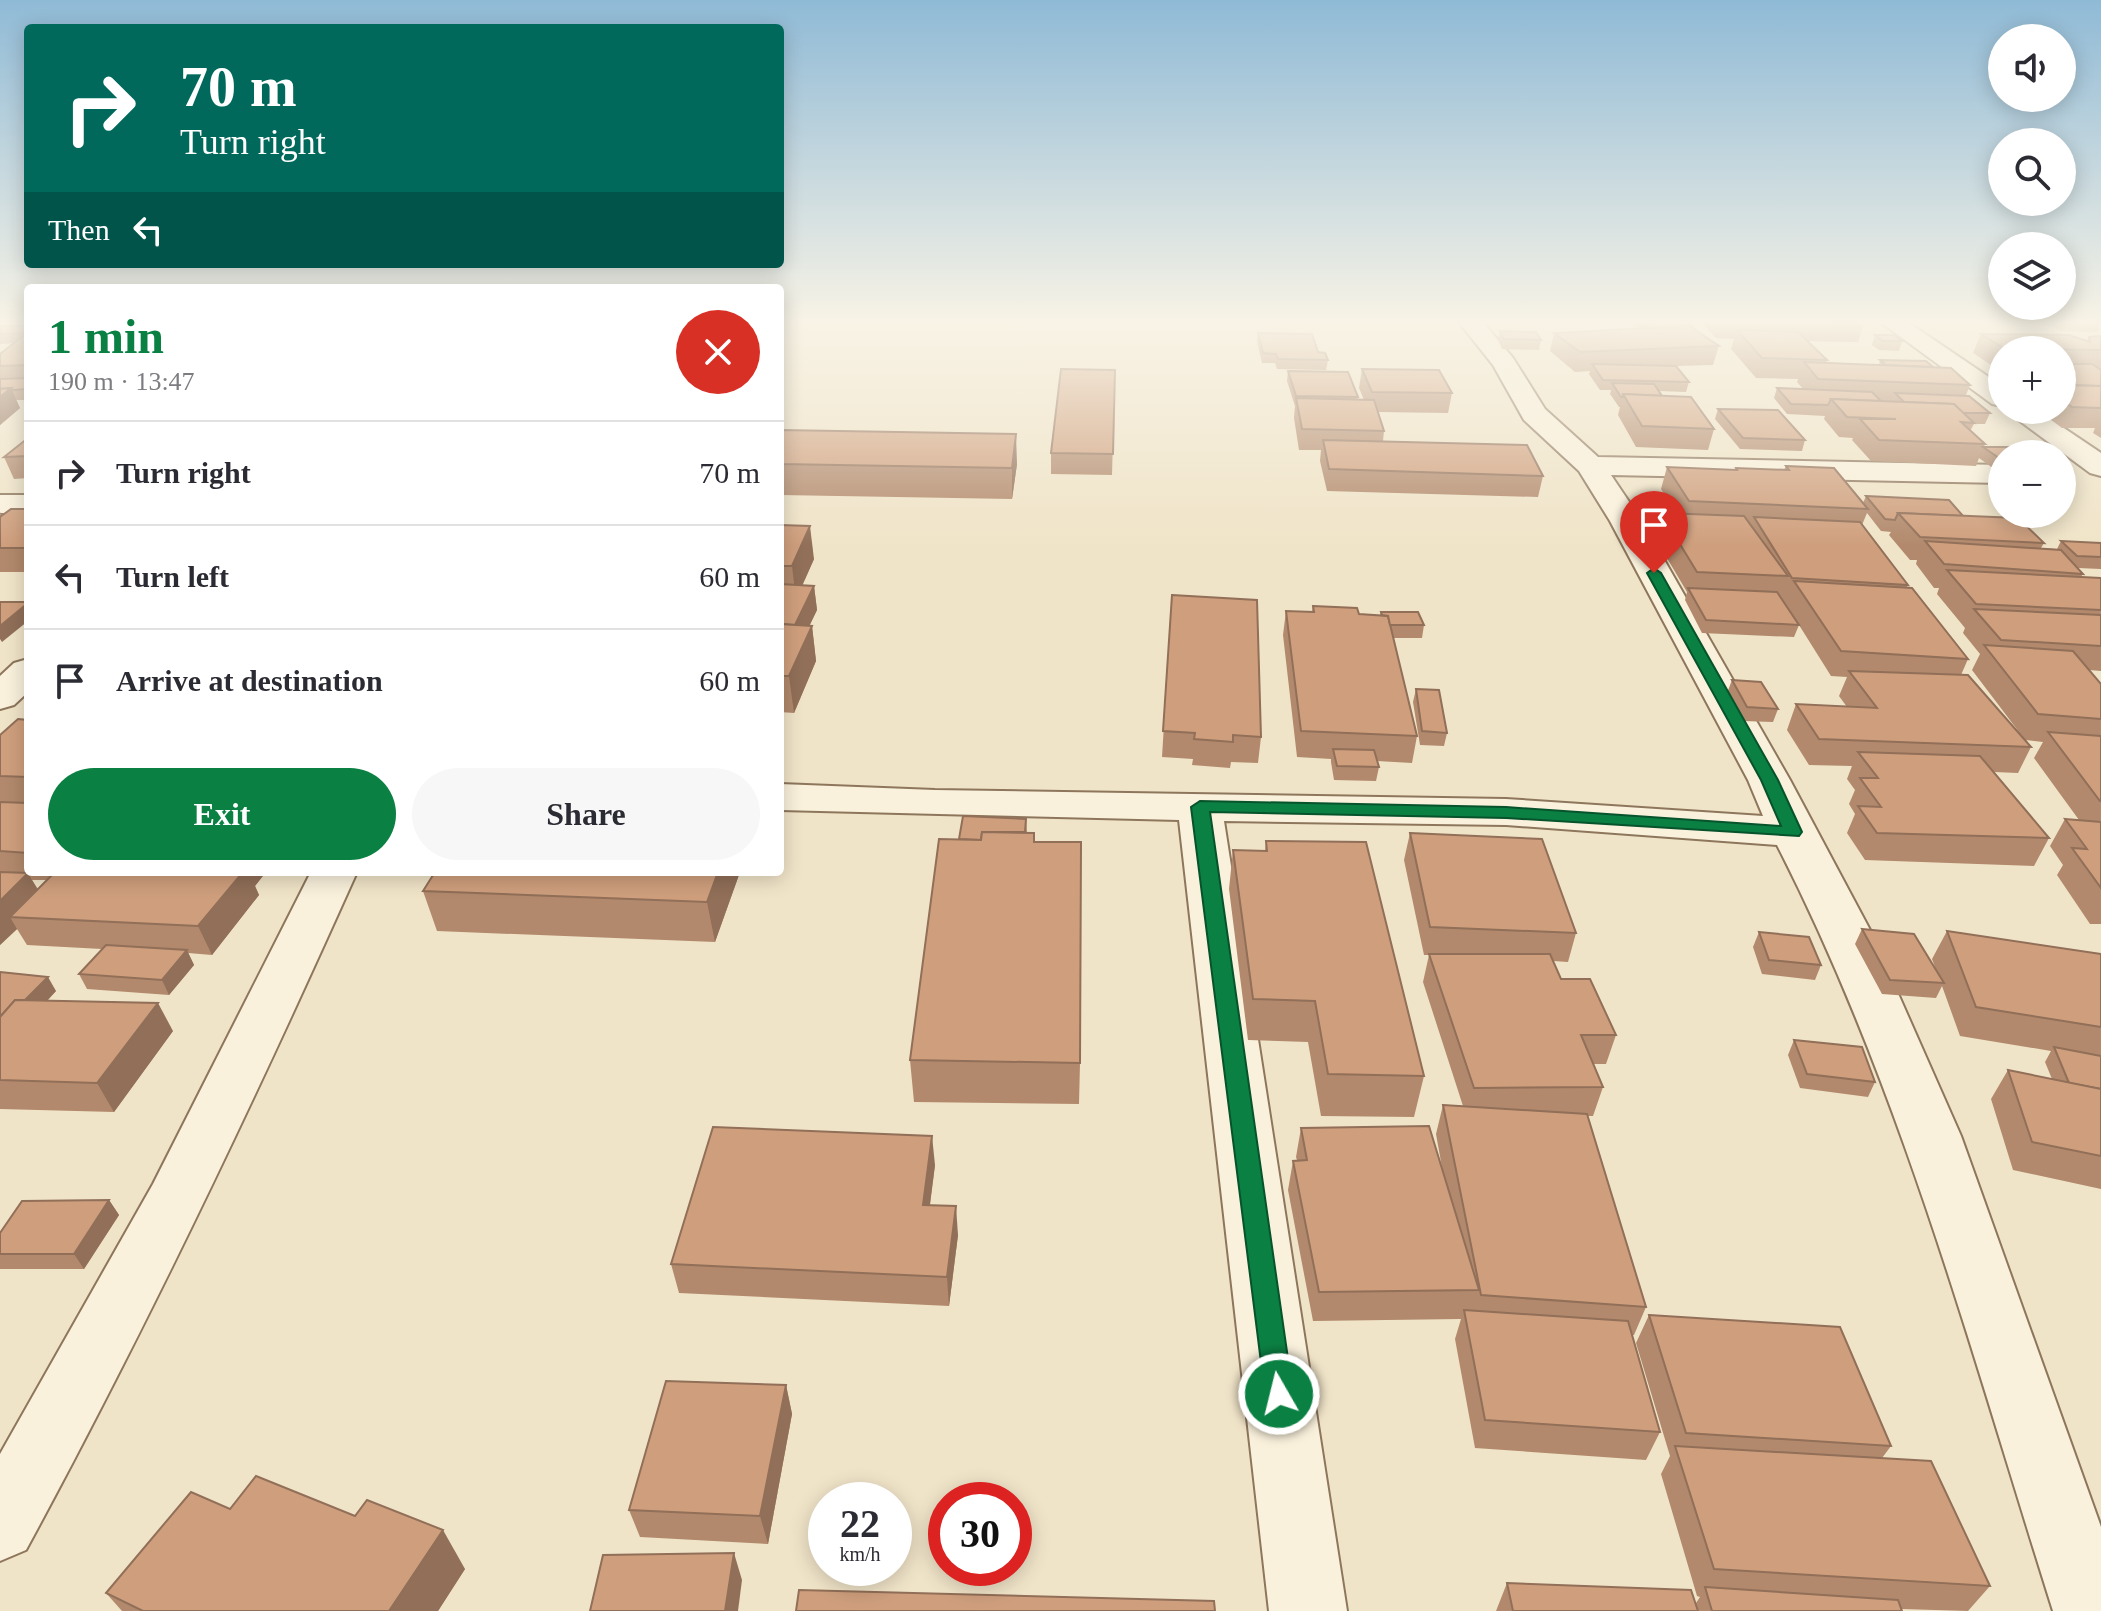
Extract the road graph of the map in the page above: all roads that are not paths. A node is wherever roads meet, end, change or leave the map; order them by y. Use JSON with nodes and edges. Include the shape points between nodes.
{"nodes":[{"id":1,"x":1524,"y":396,"type":"edge"},
{"id":2,"x":2039,"y":424,"type":"edge"},
{"id":3,"x":1590,"y":466,"type":"junction"},
{"id":4,"x":2101,"y":467,"type":"edge"},
{"id":5,"x":1988,"y":474,"type":"edge"},
{"id":6,"x":2076,"y":476,"type":"edge"},
{"id":7,"x":2101,"y":476,"type":"edge"},
{"id":8,"x":0,"y":504,"type":"edge"},
{"id":9,"x":24,"y":504,"type":"edge"},
{"id":10,"x":24,"y":675,"type":"edge"},
{"id":11,"x":0,"y":697,"type":"edge"},
{"id":12,"x":784,"y":797,"type":"edge"},
{"id":13,"x":1200,"y":807,"type":"junction"},
{"id":14,"x":1793,"y":832,"type":"junction"},
{"id":15,"x":332,"y":876,"type":"edge"},
{"id":16,"x":0,"y":1524,"type":"edge"},
{"id":17,"x":1308,"y":1611,"type":"edge"},
{"id":18,"x":2092,"y":1611,"type":"edge"}],
"edges":[{"from":1,"to":3,"type":"street","via":[[1534,414]]},
{"from":2,"to":4,"type":"street"},
{"from":3,"to":5,"type":"street"},
{"from":3,"to":14,"type":"street","via":[[1626,521]]},
{"from":6,"to":7,"type":"street"},
{"from":8,"to":9,"type":"street"},
{"from":10,"to":11,"type":"street"},
{"from":12,"to":13,"type":"street"},
{"from":13,"to":14,"type":"street","via":[[1506,812]]},
{"from":13,"to":17,"type":"street"},
{"from":14,"to":18,"type":"street","via":[[1845,930],[1932,1136]]},
{"from":15,"to":16,"type":"street","via":[[68,1407]]}]}
